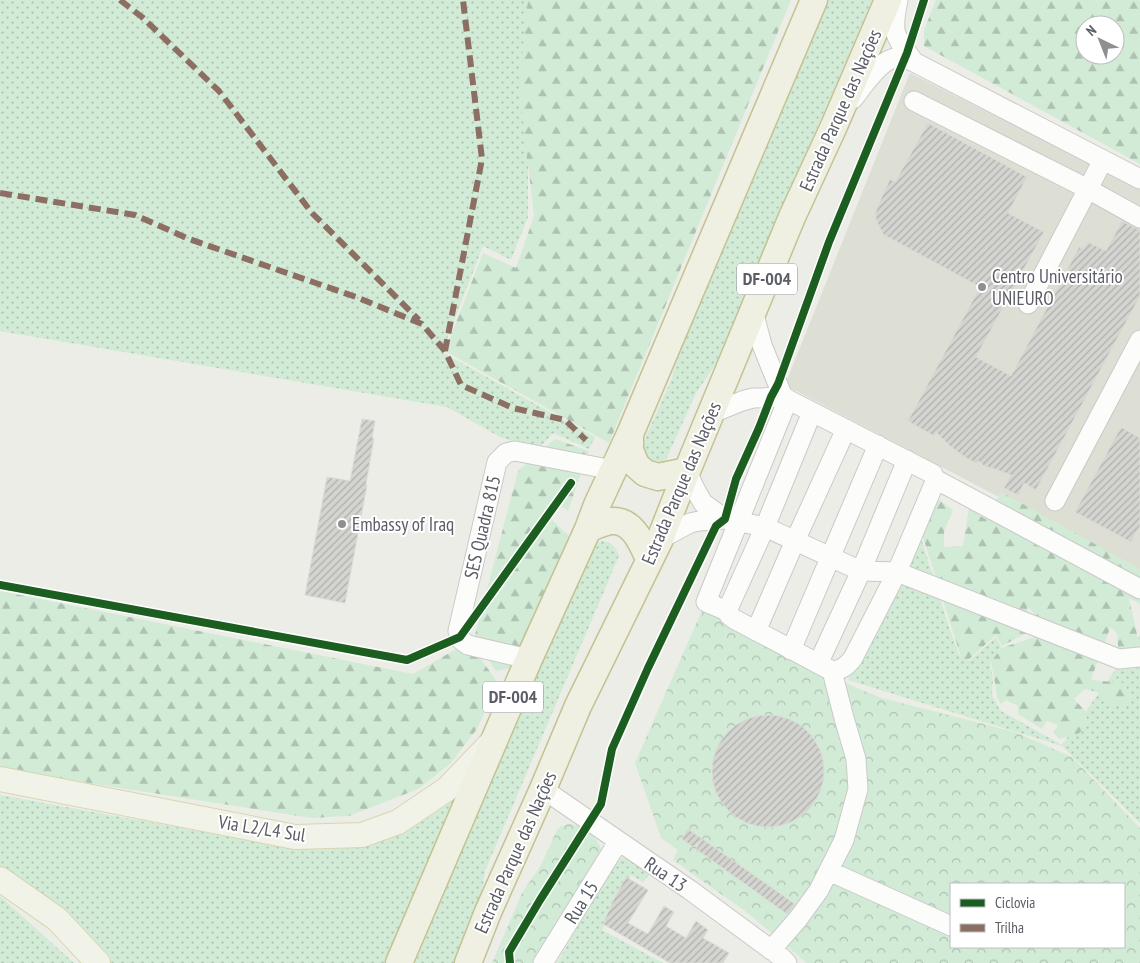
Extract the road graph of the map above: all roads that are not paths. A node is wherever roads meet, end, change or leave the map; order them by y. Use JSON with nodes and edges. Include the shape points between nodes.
{"nodes":[{"id":1,"x":814,"y":0,"type":"edge"},
{"id":2,"x":888,"y":0,"type":"edge"},
{"id":3,"x":898,"y":0,"type":"edge"},
{"id":4,"x":914,"y":62,"type":"junction"},
{"id":5,"x":914,"y":101,"type":"dead end"},
{"id":6,"x":834,"y":126,"type":"junction"},
{"id":7,"x":1102,"y":160,"type":"junction"},
{"id":8,"x":1140,"y":179,"type":"edge"},
{"id":9,"x":1088,"y":188,"type":"junction"},
{"id":10,"x":1140,"y":218,"type":"edge"},
{"id":11,"x":1028,"y":304,"type":"dead end"},
{"id":12,"x":754,"y":310,"type":"junction"},
{"id":13,"x":1140,"y":340,"type":"edge"},
{"id":14,"x":786,"y":398,"type":"junction"},
{"id":15,"x":812,"y":412,"type":"junction"},
{"id":16,"x":710,"y":414,"type":"junction"},
{"id":17,"x":846,"y":429,"type":"junction"},
{"id":18,"x":630,"y":434,"type":"junction"},
{"id":19,"x":878,"y":445,"type":"junction"},
{"id":20,"x":907,"y":460,"type":"junction"},
{"id":21,"x":613,"y":470,"type":"junction"},
{"id":22,"x":687,"y":471,"type":"junction"},
{"id":23,"x":935,"y":479,"type":"junction"},
{"id":24,"x":1054,"y":501,"type":"dead end"},
{"id":25,"x":732,"y":520,"type":"junction"},
{"id":26,"x":765,"y":527,"type":"junction"},
{"id":27,"x":588,"y":529,"type":"junction"},
{"id":28,"x":796,"y":541,"type":"junction"},
{"id":29,"x":655,"y":549,"type":"junction"},
{"id":30,"x":830,"y":557,"type":"junction"},
{"id":31,"x":861,"y":571,"type":"junction"},
{"id":32,"x":896,"y":572,"type":"junction"},
{"id":33,"x":1140,"y":589,"type":"edge"},
{"id":34,"x":727,"y":611,"type":"junction"},
{"id":35,"x":756,"y":631,"type":"junction"},
{"id":36,"x":791,"y":650,"type":"junction"},
{"id":37,"x":529,"y":658,"type":"junction"},
{"id":38,"x":1140,"y":658,"type":"edge"},
{"id":39,"x":825,"y":667,"type":"junction"},
{"id":40,"x":495,"y":739,"type":"junction"},
{"id":41,"x":0,"y":779,"type":"edge"},
{"id":42,"x":543,"y":790,"type":"junction"},
{"id":43,"x":618,"y":842,"type":"junction"},
{"id":44,"x":829,"y":871,"type":"junction"},
{"id":45,"x":0,"y":879,"type":"edge"},
{"id":46,"x":950,"y":926,"type":"edge"},
{"id":47,"x":771,"y":950,"type":"junction"},
{"id":48,"x":98,"y":963,"type":"edge"},
{"id":49,"x":399,"y":963,"type":"edge"},
{"id":50,"x":468,"y":963,"type":"edge"},
{"id":51,"x":543,"y":963,"type":"edge"},
{"id":52,"x":787,"y":963,"type":"edge"}],
"edges":[{"from":1,"to":18,"type":"highway","number":"DF-004"},
{"from":2,"to":6,"type":"highway","name":"Estrada Parque das Nações","number":"DF-004"},
{"from":3,"to":4,"type":"street","via":[[894,30]]},
{"from":4,"to":6,"type":"street","via":[[897,58],[883,64],[870,76]]},
{"from":4,"to":7,"type":"street"},
{"from":5,"to":9,"type":"street"},
{"from":6,"to":12,"type":"highway","name":"Estrada Parque das Nações","number":"DF-004"},
{"from":7,"to":8,"type":"street"},
{"from":7,"to":9,"type":"street"},
{"from":9,"to":10,"type":"street"},
{"from":9,"to":11,"type":"street"},
{"from":12,"to":14,"type":"street","via":[[762,345]]},
{"from":12,"to":16,"type":"highway","name":"Estrada Parque das Nações","number":"DF-004"},
{"from":13,"to":24,"type":"street"},
{"from":14,"to":15,"type":"street"},
{"from":14,"to":16,"type":"street","via":[[753,398]]},
{"from":14,"to":25,"type":"street"},
{"from":15,"to":17,"type":"street"},
{"from":15,"to":26,"type":"street"},
{"from":16,"to":22,"type":"highway","name":"Estrada Parque das Nações","number":"DF-004"},
{"from":17,"to":19,"type":"street"},
{"from":17,"to":28,"type":"street"},
{"from":18,"to":21,"type":"highway","number":"DF-004"},
{"from":18,"to":22,"type":"highway","via":[[630,450],[636,465],[646,473],[658,477]]},
{"from":19,"to":20,"type":"street"},
{"from":19,"to":30,"type":"street"},
{"from":20,"to":23,"type":"street"},
{"from":20,"to":31,"type":"street"},
{"from":21,"to":27,"type":"highway","number":"DF-004"},
{"from":21,"to":37,"type":"street","name":"SES Quadra 815","via":[[515,452],[506,453],[497,462],[458,631],[461,640],[468,645]]},
{"from":22,"to":25,"type":"street","via":[[703,504]]},
{"from":22,"to":29,"type":"highway","name":"Estrada Parque das Nações","number":"DF-004"},
{"from":23,"to":32,"type":"street"},
{"from":23,"to":33,"type":"street"},
{"from":25,"to":26,"type":"street"},
{"from":25,"to":29,"type":"street","via":[[690,524]]},
{"from":25,"to":34,"type":"street","via":[[706,602]]},
{"from":26,"to":28,"type":"street"},
{"from":26,"to":34,"type":"street"},
{"from":27,"to":29,"type":"highway","via":[[608,522],[622,523]]},
{"from":27,"to":37,"type":"highway","number":"DF-004"},
{"from":28,"to":30,"type":"street"},
{"from":28,"to":35,"type":"street"},
{"from":29,"to":42,"type":"highway","name":"Estrada Parque das Nações","number":"DF-004","via":[[578,706]]},
{"from":30,"to":31,"type":"street"},
{"from":30,"to":36,"type":"street"},
{"from":31,"to":32,"type":"street"},
{"from":31,"to":39,"type":"street"},
{"from":32,"to":38,"type":"street","via":[[1119,659]]},
{"from":32,"to":39,"type":"street","via":[[853,658],[840,670]]},
{"from":34,"to":35,"type":"street","via":[[734,619]]},
{"from":35,"to":36,"type":"street"},
{"from":36,"to":39,"type":"street"},
{"from":37,"to":40,"type":"highway","number":"DF-004"},
{"from":39,"to":44,"type":"street","via":[[856,760],[858,789],[844,840]]},
{"from":40,"to":41,"type":"main road","name":"Via L2/L4 Sul","via":[[447,788],[398,822],[362,835],[295,837]]},
{"from":40,"to":49,"type":"highway","number":"DF-004"},
{"from":42,"to":43,"type":"street","name":"Rua 13"},
{"from":42,"to":50,"type":"highway","name":"Estrada Parque das Nações","number":"DF-004"},
{"from":43,"to":47,"type":"street","name":"Rua 13"},
{"from":43,"to":51,"type":"street","name":"Rua 15"},
{"from":44,"to":46,"type":"street"},
{"from":44,"to":47,"type":"street","via":[[798,919]]},
{"from":45,"to":48,"type":"main road","via":[[57,919]]},
{"from":47,"to":52,"type":"street","name":"Rua 13"}]}
